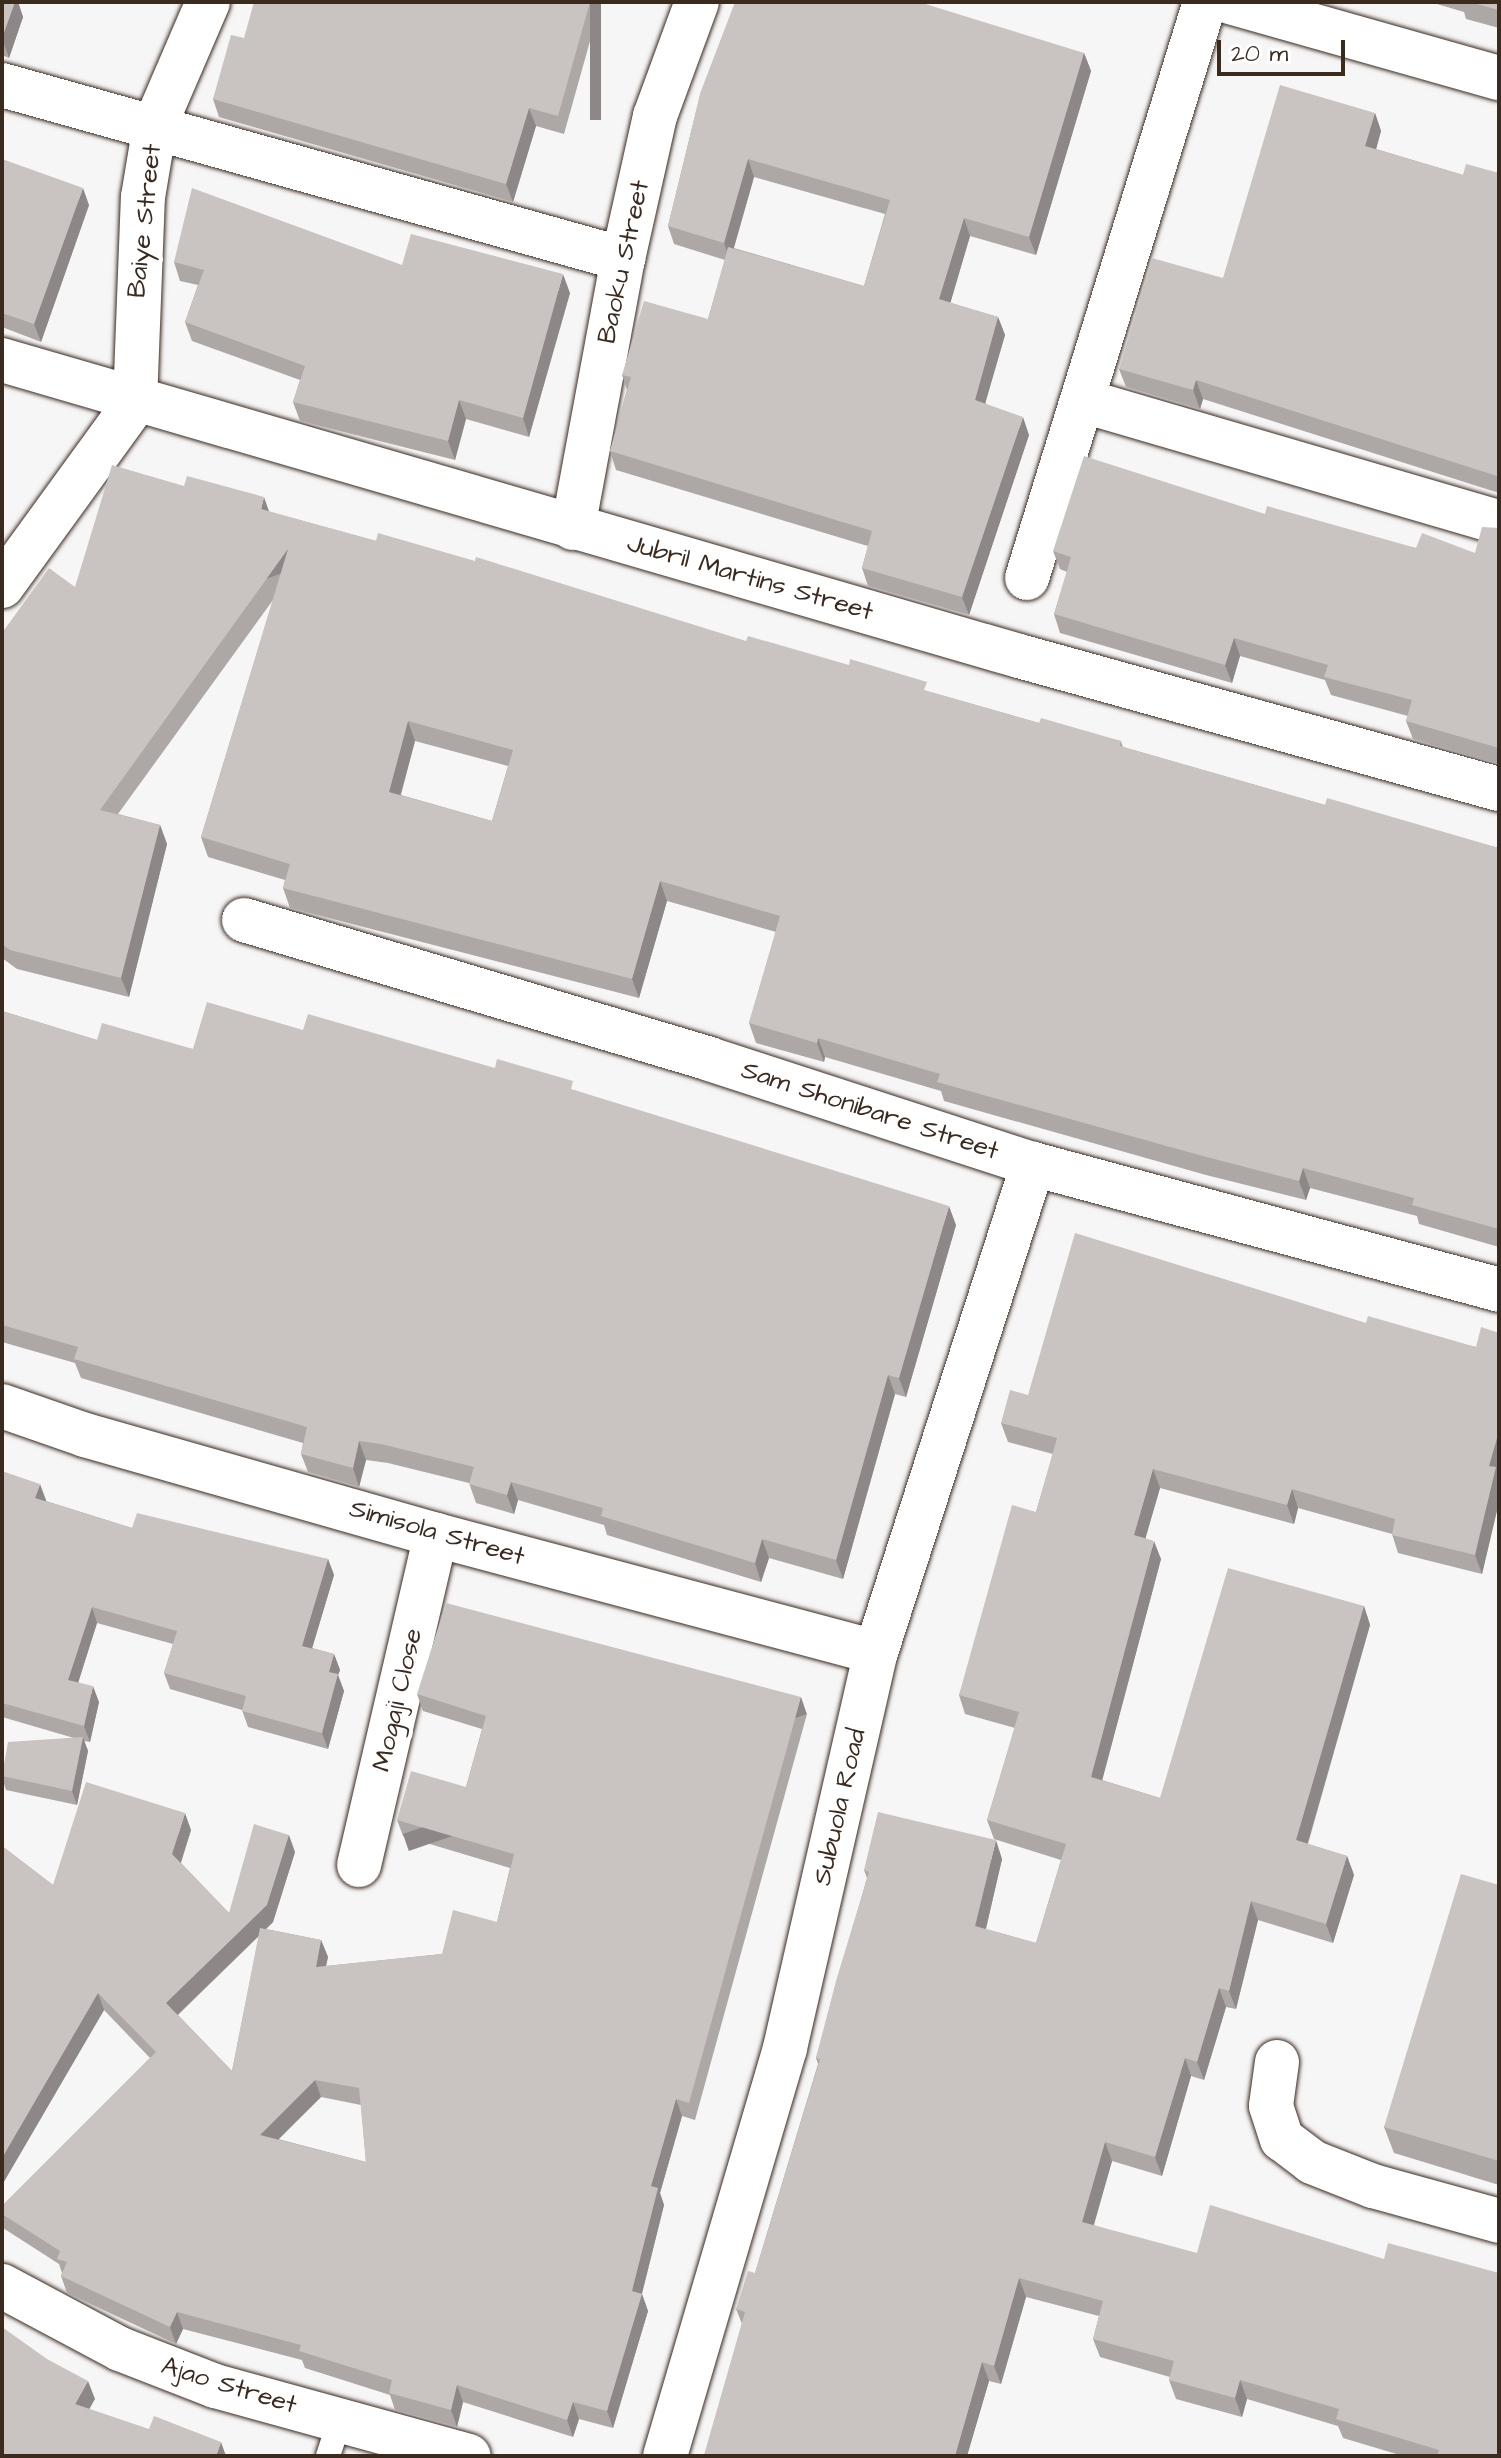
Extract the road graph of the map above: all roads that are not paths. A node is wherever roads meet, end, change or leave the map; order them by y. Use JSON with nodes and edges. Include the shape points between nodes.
{"nodes":[{"id":1,"x":208,"y":2,"type":"edge"},
{"id":2,"x":697,"y":2,"type":"edge"},
{"id":3,"x":1205,"y":2,"type":"edge"},
{"id":4,"x":1230,"y":2,"type":"edge"},
{"id":5,"x":1499,"y":78,"type":"edge"},
{"id":6,"x":2,"y":85,"type":"edge"},
{"id":7,"x":155,"y":125,"type":"junction"},
{"id":8,"x":623,"y":259,"type":"junction"},
{"id":9,"x":2,"y":360,"type":"edge"},
{"id":10,"x":1084,"y":401,"type":"junction"},
{"id":11,"x":135,"y":403,"type":"junction"},
{"id":12,"x":1499,"y":522,"type":"edge"},
{"id":13,"x":573,"y":528,"type":"junction"},
{"id":14,"x":1027,"y":578,"type":"dead end"},
{"id":15,"x":2,"y":586,"type":"edge"},
{"id":16,"x":1499,"y":789,"type":"edge"},
{"id":17,"x":244,"y":920,"type":"dead end"},
{"id":18,"x":1033,"y":1164,"type":"junction"},
{"id":19,"x":1499,"y":1290,"type":"edge"},
{"id":20,"x":2,"y":1406,"type":"edge"},
{"id":21,"x":436,"y":1535,"type":"junction"},
{"id":22,"x":876,"y":1652,"type":"junction"},
{"id":23,"x":359,"y":1865,"type":"dead end"},
{"id":24,"x":1277,"y":2062,"type":"dead end"},
{"id":25,"x":1499,"y":2221,"type":"edge"},
{"id":26,"x":2,"y":2286,"type":"edge"},
{"id":27,"x":334,"y":2438,"type":"edge"},
{"id":28,"x":469,"y":2456,"type":"edge"},
{"id":29,"x":665,"y":2456,"type":"edge"}],
"edges":[{"from":1,"to":7,"type":"street","name":"Baiye Street"},
{"from":2,"to":8,"type":"street","name":"Baoku Street","via":[[655,116]]},
{"from":3,"to":10,"type":"street"},
{"from":4,"to":5,"type":"street"},
{"from":6,"to":7,"type":"street"},
{"from":7,"to":8,"type":"street"},
{"from":7,"to":11,"type":"street","name":"Baiye Street","via":[[143,197]]},
{"from":8,"to":13,"type":"street","name":"Baoku Street"},
{"from":9,"to":11,"type":"street","name":"Jubril Martins Street"},
{"from":10,"to":12,"type":"street"},
{"from":10,"to":14,"type":"street"},
{"from":11,"to":13,"type":"street","name":"Jubril Martins Street"},
{"from":11,"to":15,"type":"street"},
{"from":13,"to":16,"type":"street","name":"Jubril Martins Street"},
{"from":17,"to":18,"type":"street","name":"Sam Shonibare Street","via":[[709,1059]]},
{"from":18,"to":19,"type":"street","name":"Sam Shonibare Street"},
{"from":18,"to":22,"type":"street","name":"Subuola Road"},
{"from":20,"to":21,"type":"street","name":"Simisola Street","via":[[85,1435],[229,1471]]},
{"from":21,"to":22,"type":"street","name":"Simisola Street"},
{"from":21,"to":23,"type":"street","name":"Mogaji Close"},
{"from":22,"to":29,"type":"street","name":"Subuola Road","via":[[785,2048]]},
{"from":24,"to":25,"type":"street","via":[[1271,2106],[1282,2139],[1312,2162],[1373,2186]]},
{"from":26,"to":27,"type":"street","name":"Ajao Street","via":[[120,2349]]},
{"from":27,"to":28,"type":"street","name":"Ajao Street"}]}
